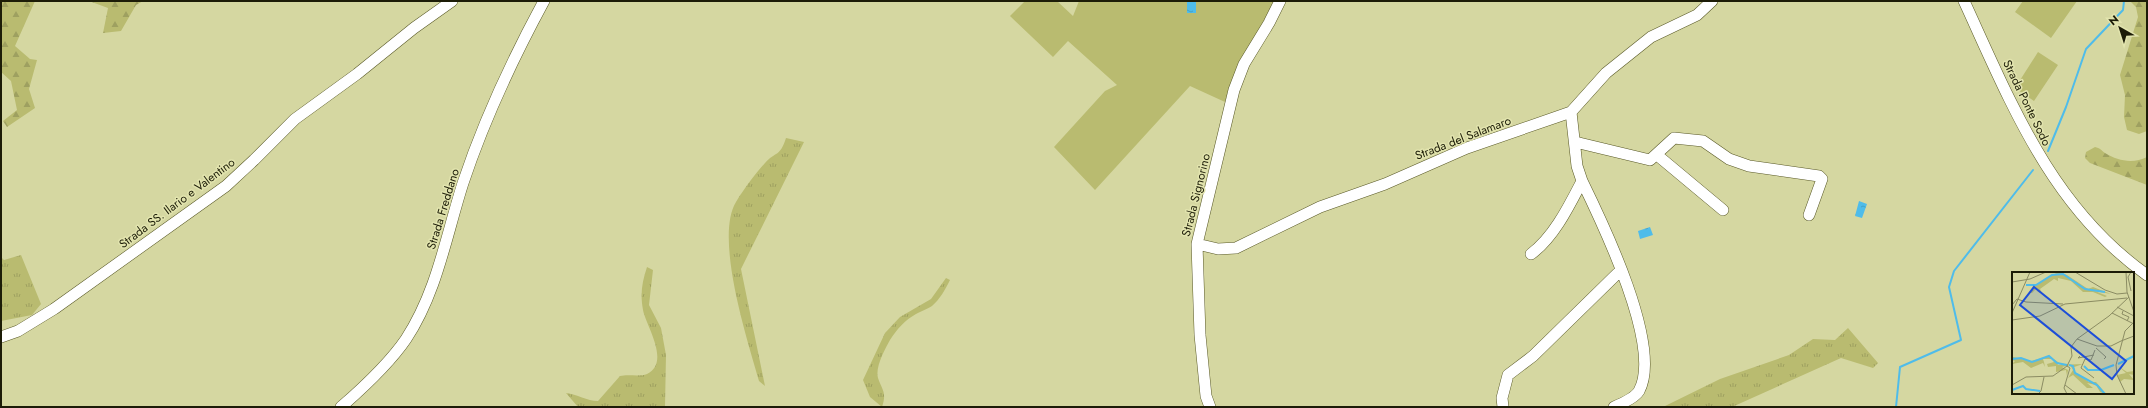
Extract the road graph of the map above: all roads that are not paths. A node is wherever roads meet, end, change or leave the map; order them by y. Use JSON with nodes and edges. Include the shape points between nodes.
{"nodes":[{"id":1,"x":452,"y":1,"type":"edge"},
{"id":2,"x":544,"y":1,"type":"edge"},
{"id":3,"x":1280,"y":1,"type":"edge"},
{"id":4,"x":1712,"y":1,"type":"edge"},
{"id":5,"x":1964,"y":1,"type":"edge"},
{"id":6,"x":1571,"y":112,"type":"junction"},
{"id":7,"x":1575,"y":142,"type":"junction"},
{"id":8,"x":1657,"y":155,"type":"junction"},
{"id":9,"x":1582,"y":181,"type":"junction"},
{"id":10,"x":1723,"y":210,"type":"dead end"},
{"id":11,"x":1809,"y":215,"type":"dead end"},
{"id":12,"x":1197,"y":244,"type":"junction"},
{"id":13,"x":1531,"y":254,"type":"dead end"},
{"id":14,"x":1621,"y":270,"type":"junction"},
{"id":15,"x":2147,"y":275,"type":"edge"},
{"id":16,"x":1,"y":337,"type":"edge"},
{"id":17,"x":341,"y":407,"type":"edge"},
{"id":18,"x":1210,"y":407,"type":"edge"},
{"id":19,"x":1503,"y":407,"type":"edge"},
{"id":20,"x":1614,"y":407,"type":"edge"}],
"edges":[{"from":1,"to":16,"type":"street","name":"Strada SS. Ilario e Valentino","via":[[295,119],[226,186],[54,309],[18,331]]},
{"from":2,"to":17,"type":"street","name":"Strada Freddano","via":[[514,57],[488,117],[463,183],[436,276],[425,304],[406,340]]},
{"from":3,"to":12,"type":"street","name":"Strada Signorino","via":[[1244,64],[1234,90]]},
{"from":4,"to":6,"type":"street","name":"Strada del Salamaro","via":[[1697,15],[1651,37],[1606,72]]},
{"from":5,"to":15,"type":"street","name":"Strada Ponte Sodo","via":[[2019,122],[2048,172],[2089,222],[2118,252]]},
{"from":6,"to":7,"type":"street"},
{"from":6,"to":12,"type":"street","name":"Strada del Salamaro","via":[[1467,148],[1385,184],[1320,207],[1236,248],[1218,249]]},
{"from":7,"to":8,"type":"street","via":[[1650,160]]},
{"from":7,"to":9,"type":"street","via":[[1577,166]]},
{"from":8,"to":10,"type":"street"},
{"from":8,"to":11,"type":"street","via":[[1674,138],[1685,138],[1703,141],[1729,159],[1749,166],[1819,176],[1822,179]]},
{"from":9,"to":13,"type":"street","via":[[1540,247]]},
{"from":9,"to":14,"type":"street"},
{"from":12,"to":18,"type":"street","name":"Strada Signorino","via":[[1200,335],[1206,396]]},
{"from":14,"to":19,"type":"street","via":[[1533,356],[1508,376],[1502,398]]},
{"from":14,"to":20,"type":"street","via":[[1634,305],[1642,341],[1644,377],[1638,392]]}]}
